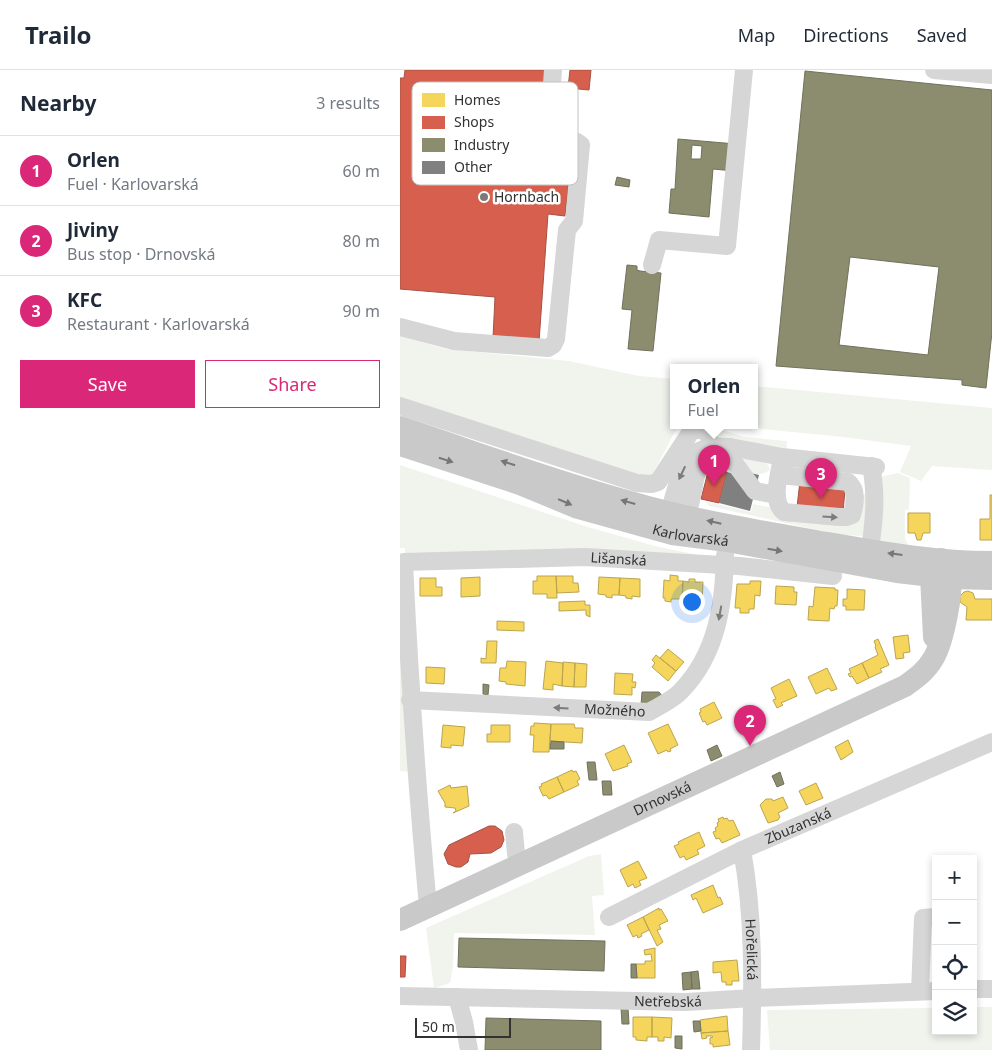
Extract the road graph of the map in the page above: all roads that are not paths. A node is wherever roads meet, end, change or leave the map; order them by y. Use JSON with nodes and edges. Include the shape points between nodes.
{"nodes":[{"id":1,"x":744,"y":70,"type":"edge"},
{"id":2,"x":934,"y":70,"type":"edge"},
{"id":3,"x":992,"y":75,"type":"edge"},
{"id":4,"x":578,"y":143,"type":"edge"},
{"id":5,"x":578,"y":178,"type":"edge"},
{"id":6,"x":577,"y":185,"type":"edge"},
{"id":7,"x":652,"y":265,"type":"dead end"},
{"id":8,"x":400,"y":327,"type":"edge"},
{"id":9,"x":400,"y":406,"type":"edge"},
{"id":10,"x":400,"y":427,"type":"edge"},
{"id":11,"x":400,"y":445,"type":"edge"},
{"id":12,"x":711,"y":446,"type":"junction"},
{"id":13,"x":730,"y":447,"type":"junction"},
{"id":14,"x":782,"y":457,"type":"junction"},
{"id":15,"x":868,"y":466,"type":"junction"},
{"id":16,"x":780,"y":475,"type":"junction"},
{"id":17,"x":854,"y":488,"type":"junction"},
{"id":18,"x":777,"y":495,"type":"junction"},
{"id":19,"x":676,"y":521,"type":"junction"},
{"id":20,"x":727,"y":541,"type":"junction"},
{"id":21,"x":870,"y":550,"type":"junction"},
{"id":22,"x":992,"y":562,"type":"edge"},
{"id":23,"x":725,"y":565,"type":"junction"},
{"id":24,"x":941,"y":571,"type":"junction"},
{"id":25,"x":832,"y":576,"type":"dead end"},
{"id":26,"x":992,"y":579,"type":"edge"},
{"id":27,"x":410,"y":700,"type":"junction"},
{"id":28,"x":992,"y":742,"type":"edge"},
{"id":29,"x":514,"y":832,"type":"dead end"},
{"id":30,"x":742,"y":850,"type":"junction"},
{"id":31,"x":521,"y":864,"type":"junction"},
{"id":32,"x":430,"y":906,"type":"junction"},
{"id":33,"x":609,"y":917,"type":"dead end"},
{"id":34,"x":932,"y":918,"type":"edge"},
{"id":35,"x":400,"y":920,"type":"edge"},
{"id":36,"x":977,"y":989,"type":"edge"},
{"id":37,"x":992,"y":989,"type":"edge"},
{"id":38,"x":928,"y":991,"type":"edge"},
{"id":39,"x":400,"y":996,"type":"edge"},
{"id":40,"x":457,"y":997,"type":"junction"},
{"id":41,"x":753,"y":998,"type":"junction"},
{"id":42,"x":469,"y":1050,"type":"edge"},
{"id":43,"x":751,"y":1050,"type":"edge"}],
"edges":[{"from":1,"to":7,"type":"street","via":[[727,246],[659,240]]},
{"from":2,"to":3,"type":"street"},
{"from":4,"to":5,"type":"street","via":[[581,145]]},
{"from":6,"to":8,"type":"street","via":[[574,221],[567,230],[553,345],[548,348],[454,342]]},
{"from":9,"to":12,"type":"street","via":[[638,483],[658,482],[692,430],[701,429],[708,433]]},
{"from":19,"to":10,"type":"main road","name":"Karlovarská","one_way":true},
{"from":11,"to":19,"type":"main road","name":"Karlovarská","one_way":true,"via":[[520,484],[578,508]]},
{"from":12,"to":13,"type":"street"},
{"from":12,"to":19,"type":"street","via":[[696,472]]},
{"from":13,"to":14,"type":"street"},
{"from":13,"to":18,"type":"street","via":[[733,461],[755,491]]},
{"from":14,"to":15,"type":"street"},
{"from":14,"to":16,"type":"street"},
{"from":15,"to":17,"type":"street"},
{"from":15,"to":21,"type":"street","via":[[875,494]]},
{"from":16,"to":17,"type":"street","via":[[848,482]]},
{"from":16,"to":18,"type":"street"},
{"from":18,"to":17,"type":"street","one_way":true,"via":[[779,508],[784,512],[847,517],[852,515]]},
{"from":19,"to":20,"type":"main road","name":"Karlovarská"},
{"from":21,"to":19,"type":"main road","name":"Karlovarská","one_way":true,"via":[[730,526]]},
{"from":20,"to":23,"type":"street","name":"Možného"},
{"from":20,"to":24,"type":"main road","name":"Karlovarská","one_way":true,"via":[[897,572]]},
{"from":24,"to":21,"type":"main road","name":"Karlovarská","one_way":true},
{"from":22,"to":24,"type":"main road","name":"Karlovarská"},
{"from":23,"to":25,"type":"street","name":"Lišanská"},
{"from":23,"to":27,"type":"street","name":"Možného","one_way":true,"via":[[722,603],[709,650],[680,692],[649,712]]},
{"from":23,"to":27,"type":"street","name":"Lišanská","via":[[585,557],[404,562]]},
{"from":24,"to":26,"type":"main road","name":"Karlovarská"},
{"from":24,"to":31,"type":"main road","name":"Drnovská","via":[[949,604],[942,638],[934,658],[922,674],[893,692]]},
{"from":27,"to":32,"type":"street"},
{"from":28,"to":30,"type":"street","name":"Zbuzanská"},
{"from":29,"to":31,"type":"street","via":[[516,854]]},
{"from":30,"to":33,"type":"street","name":"Zbuzanská"},
{"from":30,"to":41,"type":"street","name":"Hořelická","via":[[748,885]]},
{"from":31,"to":32,"type":"main road","name":"Drnovská"},
{"from":32,"to":35,"type":"main road","name":"Drnovská"},
{"from":34,"to":38,"type":"street","via":[[923,918]]},
{"from":36,"to":37,"type":"street"},
{"from":38,"to":41,"type":"street","name":"Netřebská"},
{"from":39,"to":40,"type":"street","name":"Netřebská"},
{"from":40,"to":41,"type":"street","name":"Netřebská","via":[[686,1002]]},
{"from":40,"to":42,"type":"street"},
{"from":41,"to":43,"type":"street","name":"Hořelická"}]}
